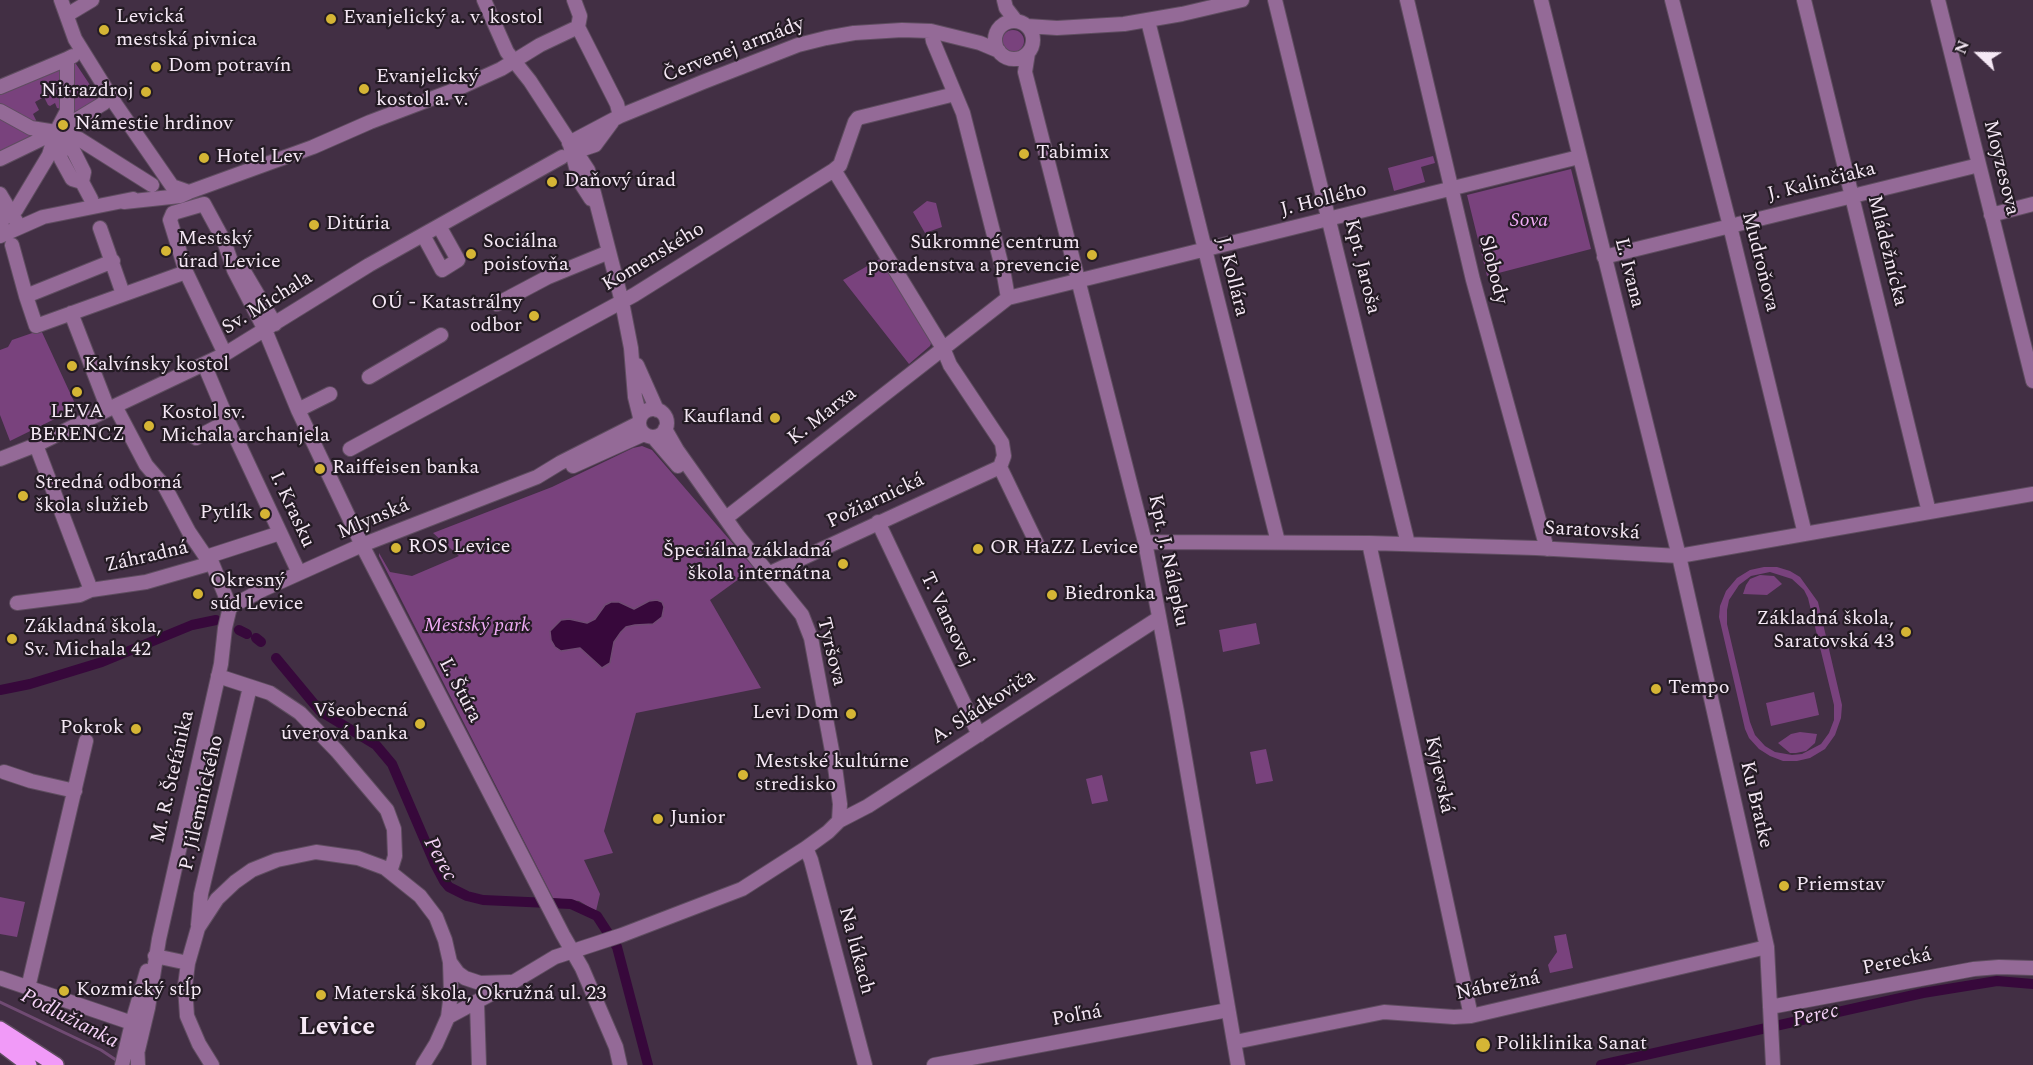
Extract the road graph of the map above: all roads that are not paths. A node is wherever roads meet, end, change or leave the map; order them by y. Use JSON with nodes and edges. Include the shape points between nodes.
{"nodes":[{"id":1,"x":61,"y":0,"type":"edge"},
{"id":2,"x":92,"y":0,"type":"edge"},
{"id":3,"x":484,"y":0,"type":"edge"},
{"id":4,"x":574,"y":0,"type":"edge"},
{"id":5,"x":1242,"y":0,"type":"edge"},
{"id":6,"x":1275,"y":0,"type":"edge"},
{"id":7,"x":1407,"y":0,"type":"edge"},
{"id":8,"x":1541,"y":0,"type":"edge"},
{"id":9,"x":1672,"y":0,"type":"edge"},
{"id":10,"x":1804,"y":0,"type":"edge"},
{"id":11,"x":1938,"y":0,"type":"edge"},
{"id":12,"x":1005,"y":4,"type":"edge"},
{"id":13,"x":68,"y":15,"type":"junction"},
{"id":14,"x":1148,"y":21,"type":"junction"},
{"id":15,"x":1022,"y":23,"type":"junction"},
{"id":16,"x":578,"y":27,"type":"junction"},
{"id":17,"x":1058,"y":28,"type":"junction"},
{"id":18,"x":999,"y":29,"type":"junction"},
{"id":19,"x":931,"y":31,"type":"junction"},
{"id":20,"x":980,"y":43,"type":"junction"},
{"id":21,"x":1030,"y":47,"type":"junction"},
{"id":22,"x":999,"y":51,"type":"junction"},
{"id":23,"x":1014,"y":59,"type":"junction"},
{"id":24,"x":514,"y":62,"type":"junction"},
{"id":25,"x":1025,"y":72,"type":"junction"},
{"id":26,"x":0,"y":87,"type":"edge"},
{"id":27,"x":956,"y":94,"type":"junction"},
{"id":28,"x":104,"y":103,"type":"dead end"},
{"id":29,"x":0,"y":111,"type":"edge"},
{"id":30,"x":617,"y":118,"type":"junction"},
{"id":31,"x":56,"y":132,"type":"junction"},
{"id":32,"x":569,"y":143,"type":"junction"},
{"id":33,"x":595,"y":145,"type":"junction"},
{"id":34,"x":562,"y":157,"type":"dead end"},
{"id":35,"x":1579,"y":158,"type":"junction"},
{"id":36,"x":0,"y":159,"type":"edge"},
{"id":37,"x":1979,"y":165,"type":"junction"},
{"id":38,"x":588,"y":170,"type":"junction"},
{"id":39,"x":834,"y":170,"type":"junction"},
{"id":40,"x":162,"y":173,"type":"junction"},
{"id":41,"x":152,"y":185,"type":"dead end"},
{"id":42,"x":1451,"y":188,"type":"junction"},
{"id":43,"x":189,"y":192,"type":"junction"},
{"id":44,"x":0,"y":194,"type":"edge"},
{"id":45,"x":1852,"y":196,"type":"junction"},
{"id":46,"x":91,"y":199,"type":"dead end"},
{"id":47,"x":124,"y":201,"type":"junction"},
{"id":48,"x":2033,"y":204,"type":"edge"},
{"id":49,"x":596,"y":206,"type":"junction"},
{"id":50,"x":16,"y":210,"type":"dead end"},
{"id":51,"x":1991,"y":215,"type":"junction"},
{"id":52,"x":1329,"y":220,"type":"junction"},
{"id":53,"x":1,"y":223,"type":"edge"},
{"id":54,"x":23,"y":226,"type":"junction"},
{"id":55,"x":439,"y":226,"type":"junction"},
{"id":56,"x":1730,"y":226,"type":"junction"},
{"id":57,"x":100,"y":228,"type":"dead end"},
{"id":58,"x":423,"y":235,"type":"junction"},
{"id":59,"x":12,"y":244,"type":"dead end"},
{"id":60,"x":1204,"y":250,"type":"junction"},
{"id":61,"x":609,"y":252,"type":"junction"},
{"id":62,"x":1604,"y":257,"type":"junction"},
{"id":63,"x":112,"y":261,"type":"junction"},
{"id":64,"x":186,"y":272,"type":"junction"},
{"id":65,"x":1078,"y":281,"type":"junction"},
{"id":66,"x":123,"y":294,"type":"junction"},
{"id":67,"x":26,"y":296,"type":"junction"},
{"id":68,"x":1008,"y":298,"type":"junction"},
{"id":69,"x":622,"y":302,"type":"junction"},
{"id":70,"x":497,"y":304,"type":"dead end"},
{"id":71,"x":71,"y":312,"type":"junction"},
{"id":72,"x":270,"y":327,"type":"junction"},
{"id":73,"x":441,"y":335,"type":"dead end"},
{"id":74,"x":631,"y":348,"type":"junction"},
{"id":75,"x":943,"y":348,"type":"junction"},
{"id":76,"x":225,"y":354,"type":"junction"},
{"id":77,"x":204,"y":364,"type":"junction"},
{"id":78,"x":369,"y":377,"type":"dead end"},
{"id":79,"x":2033,"y":381,"type":"edge"},
{"id":80,"x":330,"y":394,"type":"dead end"},
{"id":81,"x":111,"y":407,"type":"junction"},
{"id":82,"x":298,"y":410,"type":"junction"},
{"id":83,"x":657,"y":410,"type":"junction"},
{"id":84,"x":228,"y":421,"type":"junction"},
{"id":85,"x":648,"y":428,"type":"junction"},
{"id":86,"x":196,"y":438,"type":"dead end"},
{"id":87,"x":36,"y":445,"type":"junction"},
{"id":88,"x":350,"y":449,"type":"dead end"},
{"id":89,"x":0,"y":459,"type":"edge"},
{"id":90,"x":1000,"y":466,"type":"junction"},
{"id":91,"x":2033,"y":494,"type":"edge"},
{"id":92,"x":1929,"y":512,"type":"junction"},
{"id":93,"x":726,"y":518,"type":"junction"},
{"id":94,"x":878,"y":522,"type":"junction"},
{"id":95,"x":280,"y":533,"type":"junction"},
{"id":96,"x":1805,"y":534,"type":"junction"},
{"id":97,"x":1145,"y":542,"type":"junction"},
{"id":98,"x":1278,"y":542,"type":"junction"},
{"id":99,"x":1369,"y":543,"type":"junction"},
{"id":100,"x":1408,"y":544,"type":"junction"},
{"id":101,"x":362,"y":545,"type":"junction"},
{"id":102,"x":1038,"y":546,"type":"dead end"},
{"id":103,"x":1547,"y":549,"type":"junction"},
{"id":104,"x":1679,"y":556,"type":"junction"},
{"id":105,"x":209,"y":560,"type":"junction"},
{"id":106,"x":299,"y":573,"type":"junction"},
{"id":107,"x":768,"y":574,"type":"junction"},
{"id":108,"x":91,"y":590,"type":"junction"},
{"id":109,"x":17,"y":603,"type":"dead end"},
{"id":110,"x":230,"y":607,"type":"junction"},
{"id":111,"x":1159,"y":618,"type":"junction"},
{"id":112,"x":218,"y":676,"type":"junction"},
{"id":113,"x":250,"y":687,"type":"junction"},
{"id":114,"x":979,"y":735,"type":"junction"},
{"id":115,"x":86,"y":741,"type":"dead end"},
{"id":116,"x":4,"y":772,"type":"dead end"},
{"id":117,"x":75,"y":791,"type":"junction"},
{"id":118,"x":839,"y":820,"type":"junction"},
{"id":119,"x":803,"y":850,"type":"junction"},
{"id":120,"x":390,"y":872,"type":"junction"},
{"id":121,"x":198,"y":928,"type":"junction"},
{"id":122,"x":1767,"y":947,"type":"junction"},
{"id":123,"x":572,"y":951,"type":"junction"},
{"id":124,"x":155,"y":956,"type":"junction"},
{"id":125,"x":450,"y":962,"type":"junction"},
{"id":126,"x":188,"y":963,"type":"junction"},
{"id":127,"x":2033,"y":968,"type":"edge"},
{"id":128,"x":0,"y":978,"type":"edge"},
{"id":129,"x":515,"y":981,"type":"junction"},
{"id":130,"x":28,"y":988,"type":"junction"},
{"id":131,"x":477,"y":1003,"type":"junction"},
{"id":132,"x":148,"y":1008,"type":"junction"},
{"id":133,"x":1228,"y":1010,"type":"junction"},
{"id":134,"x":1471,"y":1016,"type":"junction"},
{"id":135,"x":448,"y":1017,"type":"junction"},
{"id":136,"x":1771,"y":1020,"type":"junction"},
{"id":137,"x":132,"y":1023,"type":"junction"},
{"id":138,"x":0,"y":1029,"type":"edge"},
{"id":139,"x":1234,"y":1042,"type":"junction"},
{"id":140,"x":0,"y":1043,"type":"edge"},
{"id":141,"x":138,"y":1050,"type":"junction"},
{"id":142,"x":123,"y":1062,"type":"edge"},
{"id":143,"x":29,"y":1065,"type":"edge"},
{"id":144,"x":56,"y":1065,"type":"edge"},
{"id":145,"x":138,"y":1065,"type":"edge"},
{"id":146,"x":212,"y":1065,"type":"edge"},
{"id":147,"x":423,"y":1065,"type":"edge"},
{"id":148,"x":478,"y":1065,"type":"edge"},
{"id":149,"x":620,"y":1065,"type":"edge"},
{"id":150,"x":865,"y":1065,"type":"edge"},
{"id":151,"x":934,"y":1065,"type":"edge"},
{"id":152,"x":1238,"y":1065,"type":"edge"},
{"id":153,"x":1773,"y":1065,"type":"edge"}],
"edges":[{"from":1,"to":13,"type":"street"},
{"from":2,"to":13,"type":"street"},
{"from":3,"to":24,"type":"street"},
{"from":4,"to":16,"type":"street","via":[[580,16]]},
{"from":5,"to":14,"type":"street"},
{"from":6,"to":52,"type":"street","name":"Kpt. Jaroša"},
{"from":7,"to":42,"type":"street","name":"Slobody"},
{"from":8,"to":35,"type":"street","name":"Ľ. Ivana"},
{"from":9,"to":56,"type":"street","name":"Mudroňova"},
{"from":10,"to":45,"type":"street","name":"Mládežnícka"},
{"from":11,"to":37,"type":"street","name":"Moyzesova"},
{"from":12,"to":15,"type":"street"},
{"from":12,"to":18,"type":"street"},
{"from":13,"to":40,"type":"street","via":[[84,55]]},
{"from":14,"to":17,"type":"street"},
{"from":14,"to":60,"type":"street","name":"J. Kollára"},
{"from":15,"to":17,"type":"street"},
{"from":15,"to":18,"type":"street","via":[[1010,21]]},
{"from":15,"to":21,"type":"street","via":[[1032,33]]},
{"from":16,"to":24,"type":"street"},
{"from":16,"to":30,"type":"street","via":[[616,104]]},
{"from":17,"to":21,"type":"street"},
{"from":18,"to":20,"type":"street"},
{"from":18,"to":22,"type":"street","via":[[995,42]]},
{"from":19,"to":20,"type":"street","name":"Červenej armády"},
{"from":19,"to":27,"type":"street"},
{"from":19,"to":30,"type":"street","name":"Červenej armády","via":[[850,34],[798,45]]},
{"from":20,"to":22,"type":"street","name":"Červenej armády"},
{"from":21,"to":23,"type":"street"},
{"from":21,"to":25,"type":"street","name":"Kpt. J. Nálepku"},
{"from":22,"to":23,"type":"street"},
{"from":23,"to":25,"type":"street","name":"Kpt. J. Nálepku"},
{"from":24,"to":32,"type":"street"},
{"from":24,"to":43,"type":"street","via":[[313,147]]},
{"from":25,"to":65,"type":"street","name":"Kpt. J. Nálepku"},
{"from":26,"to":31,"type":"street","via":[[70,58],[67,111]]},
{"from":27,"to":39,"type":"street","name":"Komenského","via":[[858,118],[840,165]]},
{"from":27,"to":68,"type":"street"},
{"from":28,"to":31,"type":"street"},
{"from":29,"to":31,"type":"street","via":[[32,128]]},
{"from":30,"to":32,"type":"street","name":"Červenej armády"},
{"from":30,"to":33,"type":"street"},
{"from":31,"to":36,"type":"street"},
{"from":31,"to":41,"type":"street","via":[[79,139]]},
{"from":31,"to":46,"type":"street","via":[[74,152]]},
{"from":31,"to":50,"type":"street","via":[[49,155]]},
{"from":32,"to":33,"type":"street","via":[[583,148]]},
{"from":32,"to":38,"type":"street"},
{"from":32,"to":49,"type":"street","via":[[580,182]]},
{"from":33,"to":38,"type":"street"},
{"from":34,"to":55,"type":"street","name":"Sv. Michala"},
{"from":35,"to":42,"type":"street","name":"J. Hollého"},
{"from":35,"to":62,"type":"street","name":"Ľ. Ivana"},
{"from":37,"to":45,"type":"street","name":"J. Kalinčiaka"},
{"from":37,"to":51,"type":"street","name":"Moyzesova"},
{"from":38,"to":49,"type":"street"},
{"from":39,"to":69,"type":"street","name":"Komenského"},
{"from":39,"to":75,"type":"street"},
{"from":40,"to":43,"type":"street","via":[[172,186]]},
{"from":40,"to":47,"type":"street","via":[[158,188],[151,194]]},
{"from":42,"to":52,"type":"street","name":"J. Hollého"},
{"from":42,"to":103,"type":"street","name":"Slobody"},
{"from":43,"to":47,"type":"street","via":[[169,199]]},
{"from":44,"to":54,"type":"street","via":[[14,219]]},
{"from":45,"to":56,"type":"street","name":"J. Kalinčiaka"},
{"from":45,"to":92,"type":"street","name":"Mládežnícka"},
{"from":47,"to":54,"type":"street","via":[[43,217]]},
{"from":48,"to":51,"type":"street"},
{"from":49,"to":61,"type":"street"},
{"from":51,"to":79,"type":"street","name":"Moyzesova"},
{"from":52,"to":60,"type":"street","name":"J. Hollého"},
{"from":52,"to":100,"type":"street","name":"Kpt. Jaroša"},
{"from":53,"to":54,"type":"street"},
{"from":55,"to":58,"type":"street","name":"Sv. Michala"},
{"from":55,"to":58,"type":"street","via":[[458,260],[442,270]]},
{"from":56,"to":62,"type":"street","name":"J. Kalinčiaka"},
{"from":56,"to":96,"type":"street","name":"Mudroňova"},
{"from":57,"to":63,"type":"street"},
{"from":58,"to":72,"type":"street","name":"Sv. Michala"},
{"from":59,"to":67,"type":"street"},
{"from":60,"to":65,"type":"street","name":"J. Hollého"},
{"from":60,"to":98,"type":"street","name":"J. Kollára"},
{"from":61,"to":69,"type":"street"},
{"from":61,"to":70,"type":"street","via":[[548,277]]},
{"from":62,"to":104,"type":"street","name":"Ľ. Ivana"},
{"from":63,"to":66,"type":"street"},
{"from":63,"to":67,"type":"street"},
{"from":64,"to":66,"type":"street"},
{"from":64,"to":72,"type":"street","name":"Ľ. Štúra","via":[[170,220],[173,213],[204,204],[234,270]]},
{"from":64,"to":76,"type":"street"},
{"from":65,"to":68,"type":"street","name":"K. Marxa"},
{"from":65,"to":97,"type":"street","name":"Kpt. J. Nálepku"},
{"from":66,"to":71,"type":"street"},
{"from":67,"to":71,"type":"street","via":[[36,326]]},
{"from":68,"to":75,"type":"street","name":"K. Marxa"},
{"from":69,"to":74,"type":"street"},
{"from":69,"to":88,"type":"street","name":"Komenského"},
{"from":71,"to":81,"type":"street"},
{"from":72,"to":76,"type":"street","name":"Sv. Michala"},
{"from":72,"to":82,"type":"street","name":"Ľ. Štúra"},
{"from":73,"to":78,"type":"street"},
{"from":74,"to":83,"type":"street"},
{"from":74,"to":85,"type":"street","via":[[635,398]]},
{"from":75,"to":90,"type":"street","via":[[1002,443],[1004,456]]},
{"from":75,"to":93,"type":"street","name":"K. Marxa"},
{"from":76,"to":77,"type":"street","name":"Sv. Michala"},
{"from":77,"to":81,"type":"street","name":"Sv. Michala"},
{"from":77,"to":84,"type":"street","name":"I. Krasku"},
{"from":80,"to":82,"type":"street"},
{"from":81,"to":87,"type":"street","name":"Sv. Michala"},
{"from":81,"to":105,"type":"street"},
{"from":82,"to":101,"type":"street","name":"Ľ. Štúra"},
{"from":83,"to":85,"type":"street","name":"Mlynská","via":[[644,412]]},
{"from":83,"to":85,"type":"street","via":[[666,418]]},
{"from":84,"to":86,"type":"street"},
{"from":84,"to":95,"type":"street","name":"I. Krasku"},
{"from":85,"to":93,"type":"street","name":"Tyršova","via":[[677,450]]},
{"from":85,"to":101,"type":"street","name":"Mlynská","via":[[560,463],[537,477]]},
{"from":87,"to":89,"type":"street","name":"Sv. Michala"},
{"from":87,"to":108,"type":"street","name":"Záhradná"},
{"from":90,"to":94,"type":"street","name":"Požiarnická"},
{"from":90,"to":102,"type":"street"},
{"from":91,"to":92,"type":"street","name":"Saratovská"},
{"from":92,"to":96,"type":"street","name":"Saratovská"},
{"from":93,"to":107,"type":"street","name":"Tyršova"},
{"from":94,"to":107,"type":"street","name":"Požiarnická"},
{"from":94,"to":114,"type":"street","name":"T. Vansovej"},
{"from":95,"to":105,"type":"street","name":"Záhradná"},
{"from":95,"to":106,"type":"street","name":"I. Krasku"},
{"from":96,"to":104,"type":"street","name":"Saratovská"},
{"from":97,"to":98,"type":"street","name":"Saratovská"},
{"from":97,"to":111,"type":"street","name":"Kpt. J. Nálepku"},
{"from":98,"to":99,"type":"street","name":"Saratovská"},
{"from":99,"to":100,"type":"street","name":"Saratovská"},
{"from":99,"to":134,"type":"street","name":"Kyjevská"},
{"from":100,"to":103,"type":"street","name":"Saratovská"},
{"from":101,"to":106,"type":"street","name":"Mlynská"},
{"from":101,"to":123,"type":"street","name":"Ľ. Štúra"},
{"from":103,"to":104,"type":"street","name":"Saratovská"},
{"from":104,"to":122,"type":"street","name":"Ku Bratke"},
{"from":105,"to":108,"type":"street","name":"Záhradná","via":[[146,582]]},
{"from":105,"to":110,"type":"street"},
{"from":106,"to":110,"type":"street","name":"Mlynská"},
{"from":107,"to":118,"type":"street","name":"Tyršova","via":[[802,615],[810,638],[835,767]]},
{"from":108,"to":109,"type":"street","name":"Záhradná","via":[[80,595]]},
{"from":110,"to":112,"type":"street","name":"M. R. Štefánika"},
{"from":111,"to":114,"type":"street","name":"A. Sládkoviča"},
{"from":111,"to":133,"type":"street","name":"Kpt. J. Nálepku"},
{"from":112,"to":113,"type":"street"},
{"from":112,"to":124,"type":"street","name":"M. R. Štefánika"},
{"from":113,"to":120,"type":"street","via":[[270,693],[300,713],[387,810],[394,829],[395,856]]},
{"from":113,"to":121,"type":"street","name":"P. Jilemnického","via":[[201,894]]},
{"from":114,"to":118,"type":"street","name":"A. Sládkoviča","via":[[868,806]]},
{"from":115,"to":117,"type":"street"},
{"from":116,"to":117,"type":"street"},
{"from":117,"to":130,"type":"street"},
{"from":118,"to":119,"type":"street","name":"A. Sládkoviča"},
{"from":119,"to":123,"type":"street","name":"A. Sládkoviča","via":[[742,889]]},
{"from":119,"to":150,"type":"street","name":"Na lúkach","via":[[811,860]]},
{"from":120,"to":121,"type":"street","via":[[358,858],[335,854],[316,852],[277,860],[235,882],[217,899]]},
{"from":120,"to":125,"type":"street","via":[[420,896],[436,918]]},
{"from":121,"to":126,"type":"street"},
{"from":122,"to":134,"type":"street","name":"Nábrežná"},
{"from":122,"to":136,"type":"street","name":"Ku Bratke"},
{"from":123,"to":129,"type":"street","name":"A. Sládkoviča"},
{"from":123,"to":149,"type":"street","name":"Ľ. Štúra","via":[[616,1047]]},
{"from":124,"to":126,"type":"street"},
{"from":124,"to":132,"type":"street","name":"M. R. Štefánika"},
{"from":124,"to":137,"type":"street","name":"M. R. Štefánika"},
{"from":125,"to":129,"type":"street","via":[[465,978],[480,983]]},
{"from":125,"to":135,"type":"street"},
{"from":126,"to":146,"type":"street","via":[[187,1016]]},
{"from":127,"to":136,"type":"street","name":"Perecká","via":[[1974,969]]},
{"from":128,"to":130,"type":"street"},
{"from":129,"to":131,"type":"street","name":"A. Sládkoviča"},
{"from":130,"to":137,"type":"street"},
{"from":131,"to":135,"type":"street","name":"A. Sládkoviča"},
{"from":131,"to":148,"type":"street"},
{"from":132,"to":137,"type":"street"},
{"from":132,"to":141,"type":"street","name":"M. R. Štefánika"},
{"from":133,"to":139,"type":"street","name":"Kpt. J. Nálepku"},
{"from":133,"to":151,"type":"street","name":"Poľná"},
{"from":134,"to":139,"type":"street","name":"Nábrežná","via":[[1384,1012]]},
{"from":135,"to":147,"type":"street"},
{"from":136,"to":153,"type":"street","name":"Ku Bratke"},
{"from":137,"to":141,"type":"street","name":"M. R. Štefánika"},
{"from":137,"to":142,"type":"street","name":"M. R. Štefánika"},
{"from":138,"to":144,"type":"main road"},
{"from":139,"to":152,"type":"street","name":"Kpt. J. Nálepku"},
{"from":140,"to":143,"type":"main road"},
{"from":141,"to":145,"type":"street","name":"M. R. Štefánika"}]}
